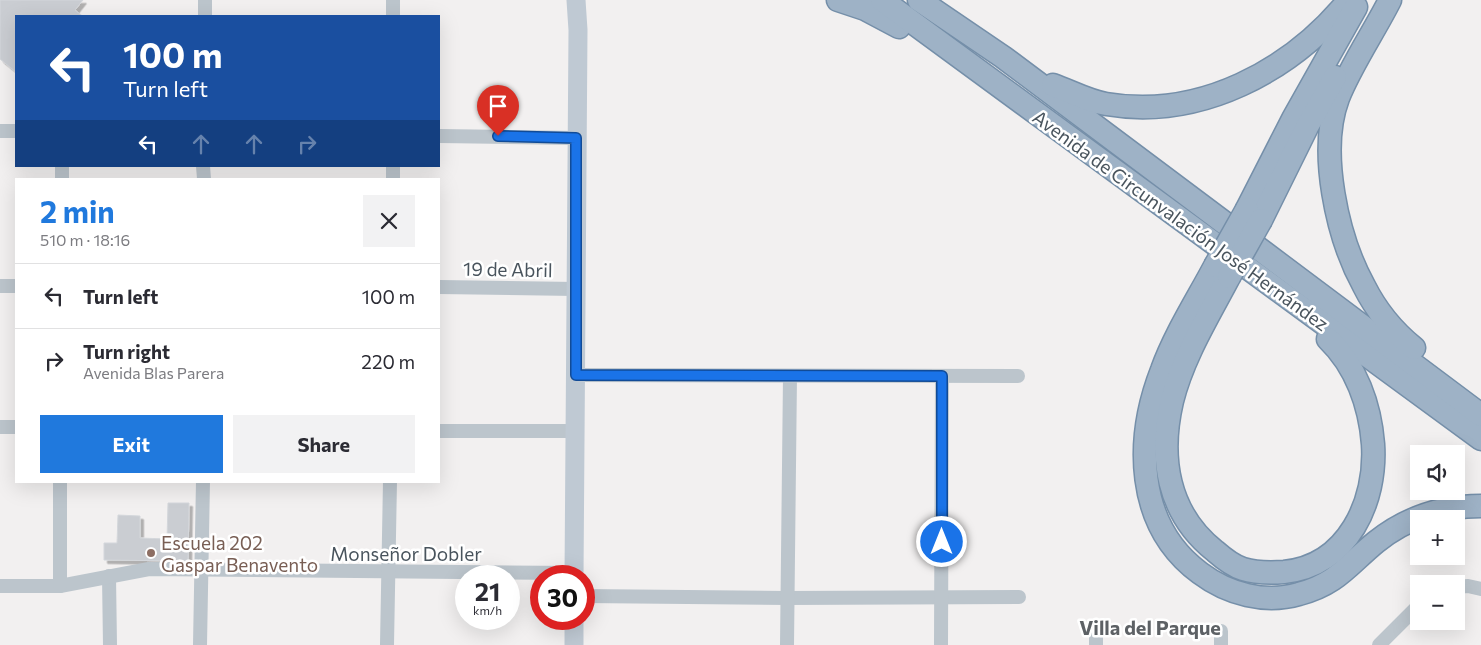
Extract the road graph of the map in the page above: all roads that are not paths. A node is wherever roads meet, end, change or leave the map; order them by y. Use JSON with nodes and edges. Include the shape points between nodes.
{"nodes":[{"id":1,"x":205,"y":0,"type":"edge"},
{"id":2,"x":393,"y":0,"type":"edge"},
{"id":3,"x":576,"y":0,"type":"edge"},
{"id":4,"x":581,"y":0,"type":"edge"},
{"id":5,"x":838,"y":0,"type":"edge"},
{"id":6,"x":882,"y":0,"type":"edge"},
{"id":7,"x":920,"y":0,"type":"edge"},
{"id":8,"x":1349,"y":0,"type":"edge"},
{"id":9,"x":1360,"y":0,"type":"edge"},
{"id":10,"x":1379,"y":0,"type":"edge"},
{"id":11,"x":1390,"y":0,"type":"edge"},
{"id":12,"x":205,"y":15,"type":"edge"},
{"id":13,"x":393,"y":15,"type":"edge"},
{"id":14,"x":578,"y":30,"type":"junction"},
{"id":15,"x":1003,"y":57,"type":"junction"},
{"id":16,"x":986,"y":77,"type":"junction"},
{"id":17,"x":0,"y":131,"type":"edge"},
{"id":18,"x":15,"y":131,"type":"edge"},
{"id":19,"x":440,"y":136,"type":"edge"},
{"id":20,"x":576,"y":138,"type":"junction"},
{"id":21,"x":1254,"y":215,"type":"junction"},
{"id":22,"x":1222,"y":272,"type":"junction"},
{"id":23,"x":0,"y":286,"type":"edge"},
{"id":24,"x":15,"y":286,"type":"edge"},
{"id":25,"x":440,"y":287,"type":"edge"},
{"id":26,"x":576,"y":289,"type":"junction"},
{"id":27,"x":1276,"y":290,"type":"junction"},
{"id":28,"x":576,"y":375,"type":"junction"},
{"id":29,"x":790,"y":376,"type":"junction"},
{"id":30,"x":942,"y":376,"type":"junction"},
{"id":31,"x":1018,"y":376,"type":"dead end"},
{"id":32,"x":1481,"y":414,"type":"edge"},
{"id":33,"x":0,"y":427,"type":"edge"},
{"id":34,"x":15,"y":427,"type":"edge"},
{"id":35,"x":440,"y":431,"type":"edge"},
{"id":36,"x":575,"y":431,"type":"junction"},
{"id":37,"x":1481,"y":439,"type":"edge"},
{"id":38,"x":60,"y":483,"type":"edge"},
{"id":39,"x":203,"y":483,"type":"edge"},
{"id":40,"x":390,"y":483,"type":"edge"},
{"id":41,"x":1481,"y":506,"type":"edge"},
{"id":42,"x":574,"y":565,"type":"edge"},
{"id":43,"x":202,"y":571,"type":"junction"},
{"id":44,"x":389,"y":571,"type":"junction"},
{"id":45,"x":530,"y":573,"type":"edge"},
{"id":46,"x":109,"y":576,"type":"junction"},
{"id":47,"x":0,"y":586,"type":"edge"},
{"id":48,"x":60,"y":586,"type":"junction"},
{"id":49,"x":1465,"y":586,"type":"edge"},
{"id":50,"x":1481,"y":589,"type":"edge"},
{"id":51,"x":595,"y":596,"type":"edge"},
{"id":52,"x":1019,"y":597,"type":"dead end"},
{"id":53,"x":787,"y":598,"type":"junction"},
{"id":54,"x":942,"y":598,"type":"junction"},
{"id":55,"x":1410,"y":614,"type":"edge"},
{"id":56,"x":574,"y":630,"type":"edge"},
{"id":57,"x":110,"y":645,"type":"edge"},
{"id":58,"x":200,"y":645,"type":"edge"},
{"id":59,"x":388,"y":645,"type":"edge"},
{"id":60,"x":574,"y":645,"type":"edge"},
{"id":61,"x":787,"y":645,"type":"edge"},
{"id":62,"x":940,"y":645,"type":"edge"},
{"id":63,"x":1379,"y":645,"type":"edge"}],
"edges":[{"from":1,"to":12,"type":"street"},
{"from":2,"to":13,"type":"street"},
{"from":3,"to":14,"type":"main road"},
{"from":4,"to":14,"type":"main road"},
{"from":5,"to":16,"type":"highway","via":[[880,16]]},
{"from":6,"to":16,"type":"highway","name":"Avenida de Circunvalación José Hernández"},
{"from":7,"to":15,"type":"highway","name":"Avenida de Circunvalación José Hernández"},
{"from":8,"to":15,"type":"highway","via":[[1314,39],[1270,71],[1217,94],[1163,106],[1104,104],[1050,84]]},
{"from":9,"to":21,"type":"highway","via":[[1293,119]]},
{"from":10,"to":21,"type":"highway"},
{"from":11,"to":32,"type":"highway","via":[[1339,97],[1333,116],[1330,138],[1335,201],[1350,256],[1363,286],[1383,318],[1400,337],[1443,373]]},
{"from":14,"to":20,"type":"main road"},
{"from":15,"to":32,"type":"highway","name":"Avenida de Circunvalación José Hernández"},
{"from":16,"to":27,"type":"highway","name":"Avenida de Circunvalación José Hernández"},
{"from":17,"to":18,"type":"street"},
{"from":19,"to":20,"type":"street"},
{"from":20,"to":26,"type":"main road"},
{"from":21,"to":22,"type":"highway","bridge":true},
{"from":22,"to":27,"type":"highway","via":[[1173,399],[1167,463],[1176,502],[1194,532],[1241,569],[1274,573],[1321,561],[1356,526],[1369,494],[1374,454],[1365,399],[1348,362]]},
{"from":22,"to":41,"type":"highway","via":[[1162,368],[1152,397],[1144,443],[1148,490],[1158,523],[1194,569],[1223,588],[1240,594],[1256,597],[1298,595],[1334,580],[1375,543],[1410,521],[1439,510]]},
{"from":23,"to":24,"type":"street"},
{"from":25,"to":26,"type":"street","name":"19 de Abril"},
{"from":26,"to":28,"type":"main road"},
{"from":27,"to":37,"type":"highway","name":"Avenida de Circunvalación José Hernández"},
{"from":28,"to":29,"type":"street"},
{"from":28,"to":36,"type":"main road"},
{"from":29,"to":30,"type":"street"},
{"from":29,"to":53,"type":"street"},
{"from":30,"to":31,"type":"street"},
{"from":30,"to":54,"type":"street"},
{"from":33,"to":34,"type":"street"},
{"from":35,"to":36,"type":"street"},
{"from":36,"to":42,"type":"main road"},
{"from":38,"to":48,"type":"street"},
{"from":39,"to":43,"type":"street"},
{"from":40,"to":44,"type":"street"},
{"from":43,"to":44,"type":"street","name":"Monseñor Dobler"},
{"from":43,"to":46,"type":"street","name":"Monseñor Dobler","via":[[149,570]]},
{"from":43,"to":58,"type":"street"},
{"from":44,"to":45,"type":"street","name":"Monseñor Dobler"},
{"from":44,"to":59,"type":"street"},
{"from":46,"to":48,"type":"street","name":"Monseñor Dobler"},
{"from":46,"to":57,"type":"street"},
{"from":47,"to":48,"type":"street","name":"Monseñor Dobler"},
{"from":49,"to":50,"type":"street"},
{"from":51,"to":53,"type":"street"},
{"from":52,"to":54,"type":"street"},
{"from":53,"to":54,"type":"street"},
{"from":53,"to":61,"type":"street"},
{"from":54,"to":62,"type":"street"},
{"from":55,"to":63,"type":"street"},
{"from":56,"to":60,"type":"main road"}]}
